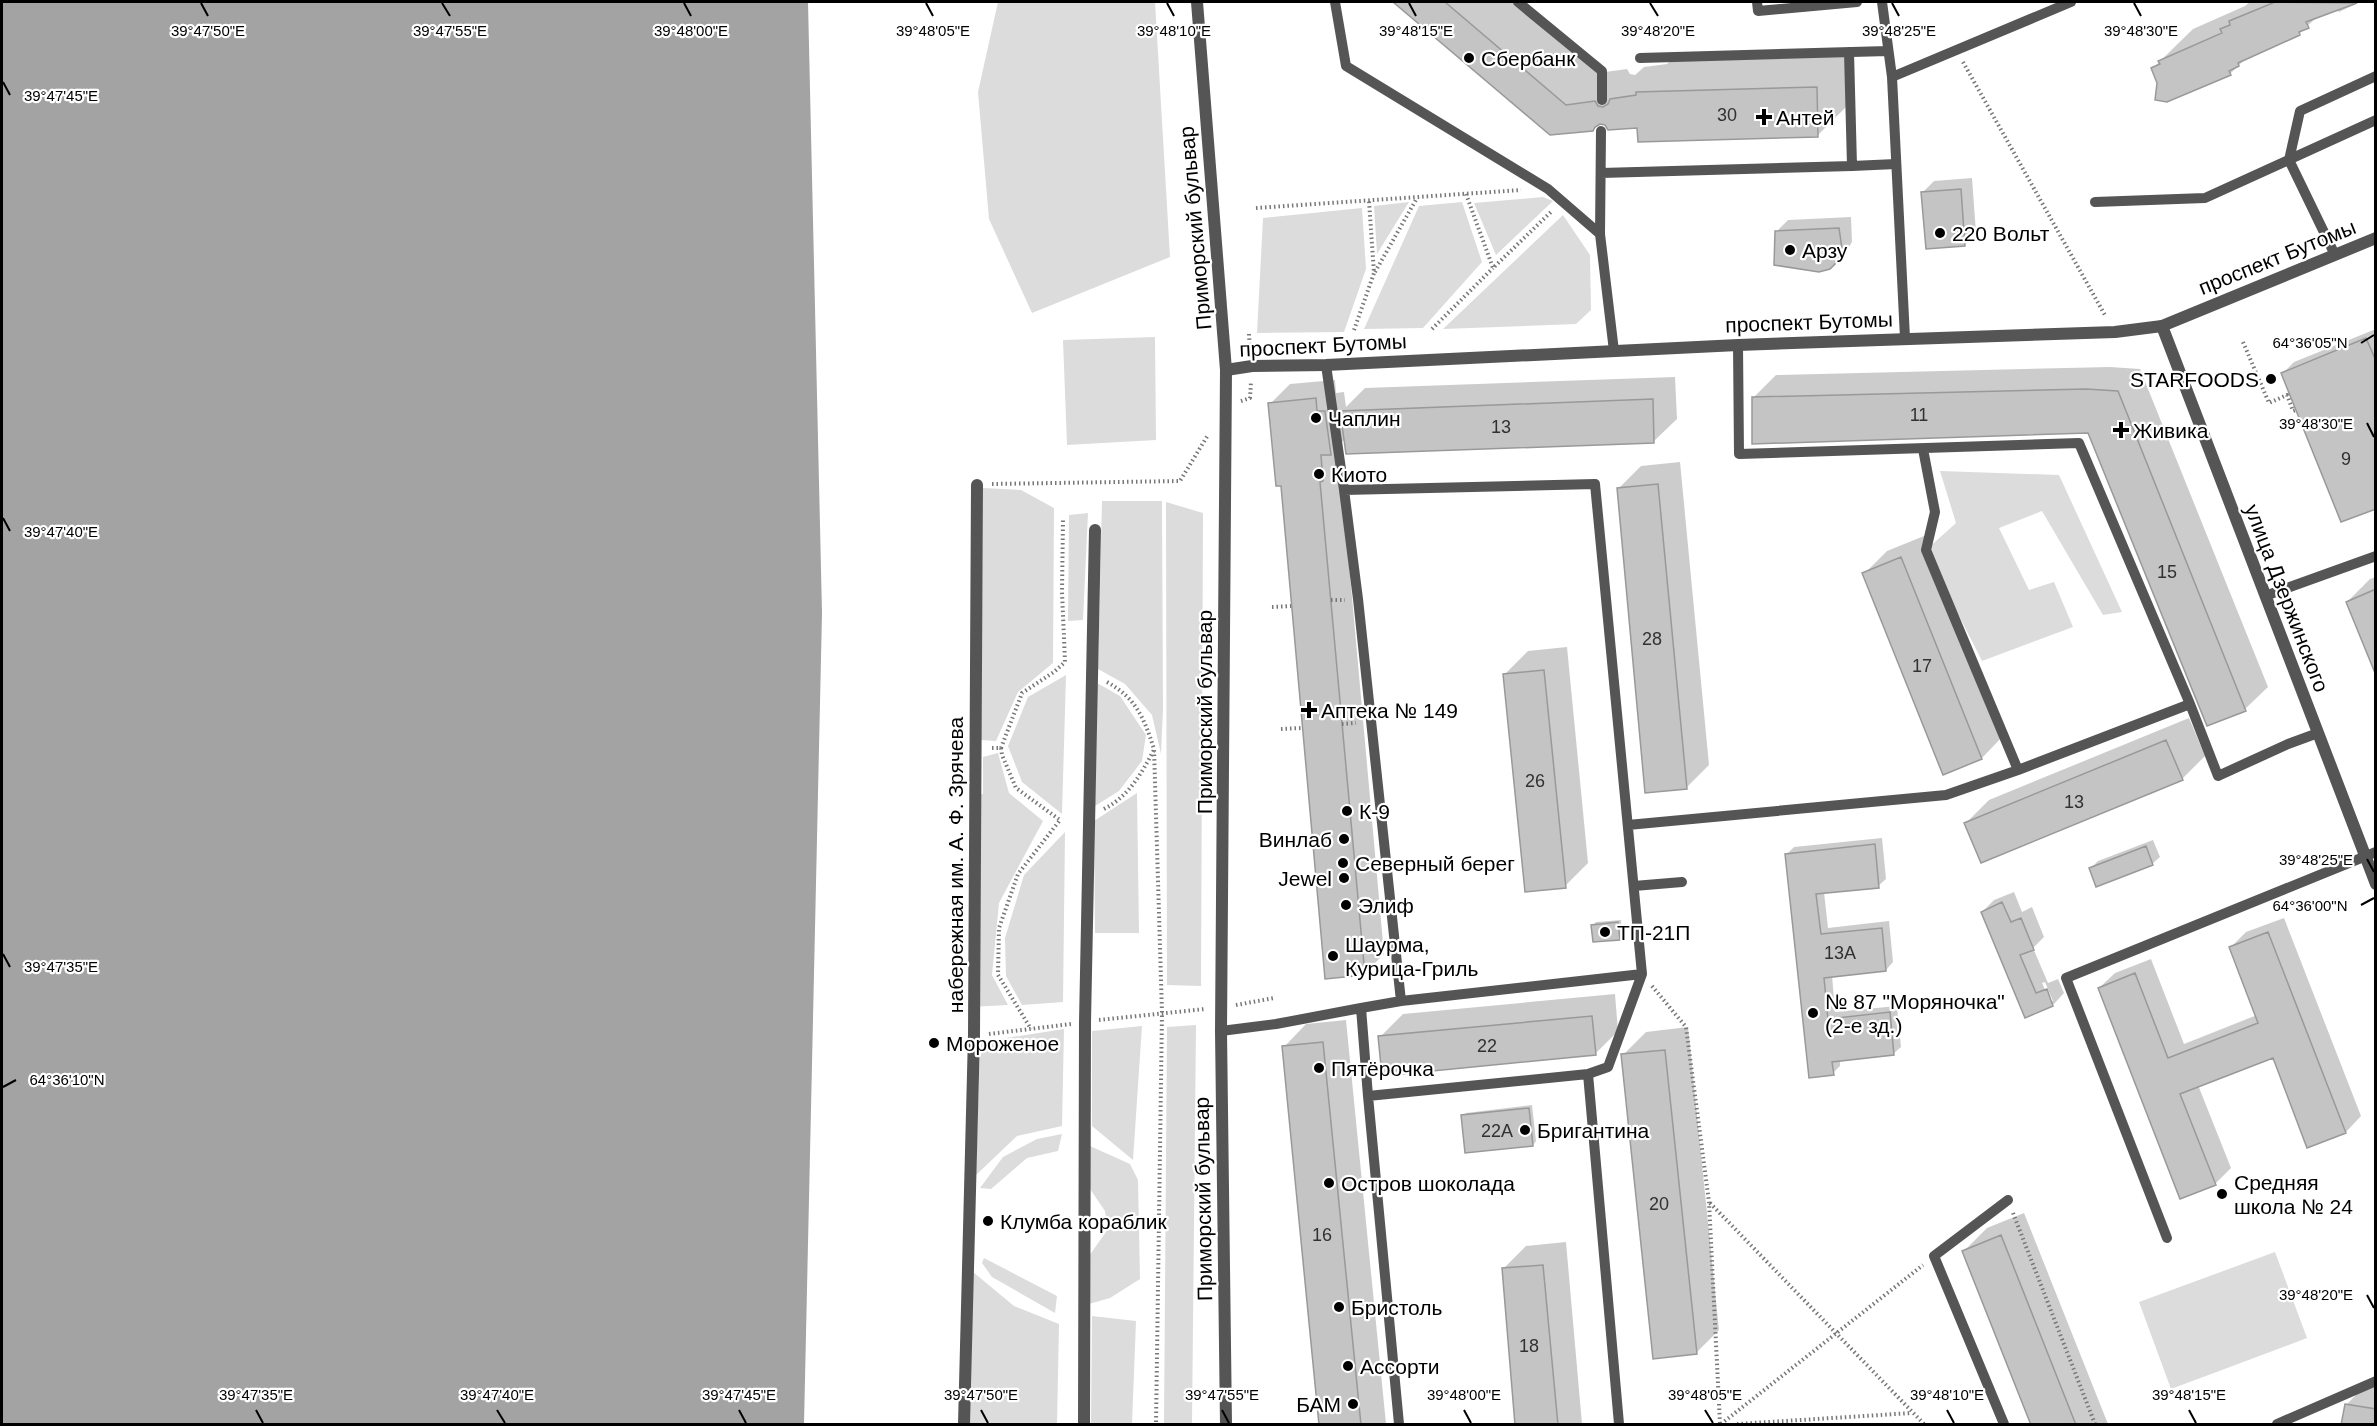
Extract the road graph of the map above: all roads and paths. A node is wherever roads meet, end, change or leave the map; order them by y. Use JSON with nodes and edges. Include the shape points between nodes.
{"nodes":[{"id":1,"x":1197,"y":2,"type":"edge"},
{"id":2,"x":1335,"y":2,"type":"edge"},
{"id":3,"x":1518,"y":2,"type":"edge"},
{"id":4,"x":1757,"y":2,"type":"edge"},
{"id":5,"x":1857,"y":2,"type":"edge"},
{"id":6,"x":1882,"y":2,"type":"edge"},
{"id":7,"x":2071,"y":2,"type":"edge"},
{"id":8,"x":1956,"y":50,"type":"junction"},
{"id":9,"x":1888,"y":51,"type":"junction"},
{"id":10,"x":1849,"y":52,"type":"junction"},
{"id":11,"x":1640,"y":58,"type":"dead end"},
{"id":12,"x":2376,"y":76,"type":"edge"},
{"id":13,"x":1892,"y":77,"type":"junction"},
{"id":14,"x":1602,"y":100,"type":"dead end"},
{"id":15,"x":2376,"y":120,"type":"edge"},
{"id":16,"x":1601,"y":131,"type":"dead end"},
{"id":17,"x":2289,"y":160,"type":"junction"},
{"id":18,"x":1896,"y":164,"type":"junction"},
{"id":19,"x":1852,"y":166,"type":"junction"},
{"id":20,"x":1601,"y":173,"type":"junction"},
{"id":21,"x":1548,"y":189,"type":"junction"},
{"id":22,"x":1466,"y":194,"type":"junction"},
{"id":23,"x":1418,"y":197,"type":"junction"},
{"id":24,"x":1369,"y":201,"type":"junction"},
{"id":25,"x":1563,"y":201,"type":"junction"},
{"id":26,"x":2095,"y":202,"type":"dead end"},
{"id":27,"x":1256,"y":208,"type":"dead end"},
{"id":28,"x":1600,"y":234,"type":"junction"},
{"id":29,"x":2376,"y":238,"type":"edge"},
{"id":30,"x":2335,"y":255,"type":"junction"},
{"id":31,"x":1492,"y":268,"type":"junction"},
{"id":32,"x":1374,"y":273,"type":"junction"},
{"id":33,"x":2106,"y":318,"type":"dead end"},
{"id":34,"x":2162,"y":326,"type":"junction"},
{"id":35,"x":1432,"y":329,"type":"dead end"},
{"id":36,"x":1354,"y":330,"type":"dead end"},
{"id":37,"x":1905,"y":338,"type":"junction"},
{"id":38,"x":2243,"y":342,"type":"dead end"},
{"id":39,"x":1738,"y":345,"type":"junction"},
{"id":40,"x":1614,"y":351,"type":"junction"},
{"id":41,"x":1326,"y":364,"type":"junction"},
{"id":42,"x":1226,"y":370,"type":"junction"},
{"id":43,"x":1250,"y":398,"type":"dead end"},
{"id":44,"x":1226,"y":405,"type":"junction"},
{"id":45,"x":2296,"y":410,"type":"dead end"},
{"id":46,"x":1209,"y":434,"type":"dead end"},
{"id":47,"x":1923,"y":449,"type":"junction"},
{"id":48,"x":977,"y":485,"type":"joint"},
{"id":49,"x":1344,"y":490,"type":"junction"},
{"id":50,"x":1063,"y":519,"type":"dead end"},
{"id":51,"x":1095,"y":530,"type":"dead end"},
{"id":52,"x":2376,"y":556,"type":"edge"},
{"id":53,"x":2265,"y":596,"type":"junction"},
{"id":54,"x":1291,"y":606,"type":"dead end"},
{"id":55,"x":1272,"y":607,"type":"dead end"},
{"id":56,"x":1092,"y":674,"type":"junction"},
{"id":57,"x":2190,"y":704,"type":"junction"},
{"id":58,"x":1302,"y":728,"type":"dead end"},
{"id":59,"x":1281,"y":729,"type":"dead end"},
{"id":60,"x":2318,"y":733,"type":"junction"},
{"id":61,"x":975,"y":747,"type":"junction"},
{"id":62,"x":1001,"y":748,"type":"junction"},
{"id":63,"x":1154,"y":749,"type":"junction"},
{"id":64,"x":2018,"y":770,"type":"junction"},
{"id":65,"x":1089,"y":816,"type":"junction"},
{"id":66,"x":1628,"y":825,"type":"junction"},
{"id":67,"x":2370,"y":854,"type":"edge"},
{"id":68,"x":1682,"y":882,"type":"dead end"},
{"id":69,"x":2376,"y":884,"type":"edge"},
{"id":70,"x":1634,"y":886,"type":"junction"},
{"id":71,"x":1642,"y":974,"type":"junction"},
{"id":72,"x":1274,"y":998,"type":"dead end"},
{"id":73,"x":1401,"y":1001,"type":"junction"},
{"id":74,"x":1222,"y":1008,"type":"junction"},
{"id":75,"x":1361,"y":1008,"type":"junction"},
{"id":76,"x":1162,"y":1013,"type":"junction"},
{"id":77,"x":1085,"y":1022,"type":"junction"},
{"id":78,"x":1031,"y":1029,"type":"junction"},
{"id":79,"x":1221,"y":1030,"type":"junction"},
{"id":80,"x":974,"y":1035,"type":"junction"},
{"id":81,"x":1588,"y":1074,"type":"junction"},
{"id":82,"x":1368,"y":1096,"type":"junction"},
{"id":83,"x":2008,"y":1200,"type":"joint"},
{"id":84,"x":1709,"y":1202,"type":"junction"},
{"id":85,"x":2167,"y":1238,"type":"dead end"},
{"id":86,"x":1934,"y":1256,"type":"junction"},
{"id":87,"x":1836,"y":1334,"type":"junction"},
{"id":88,"x":2376,"y":1381,"type":"edge"},
{"id":89,"x":1912,"y":1413,"type":"junction"},
{"id":90,"x":964,"y":1425,"type":"edge"},
{"id":91,"x":1084,"y":1425,"type":"edge"},
{"id":92,"x":1156,"y":1425,"type":"edge"},
{"id":93,"x":1226,"y":1425,"type":"edge"},
{"id":94,"x":1400,"y":1425,"type":"edge"},
{"id":95,"x":1619,"y":1425,"type":"edge"},
{"id":96,"x":1720,"y":1425,"type":"edge"},
{"id":97,"x":1737,"y":1425,"type":"edge"},
{"id":98,"x":1924,"y":1425,"type":"edge"},
{"id":99,"x":2004,"y":1425,"type":"edge"},
{"id":100,"x":2095,"y":1425,"type":"edge"},
{"id":101,"x":2277,"y":1425,"type":"edge"}],
"edges":[{"from":1,"to":42,"type":"street","name":"Приморский бульвар"},
{"from":2,"to":21,"type":"lane","via":[[1346,66]]},
{"from":3,"to":14,"type":"lane","via":[[1602,71]]},
{"from":4,"to":5,"type":"lane","via":[[1758,11]]},
{"from":6,"to":9,"type":"lane"},
{"from":7,"to":8,"type":"lane"},
{"from":8,"to":13,"type":"lane"},
{"from":8,"to":33,"type":"path"},
{"from":9,"to":10,"type":"lane"},
{"from":9,"to":13,"type":"lane"},
{"from":10,"to":11,"type":"lane"},
{"from":10,"to":19,"type":"lane"},
{"from":12,"to":17,"type":"lane","via":[[2300,111]]},
{"from":13,"to":18,"type":"lane"},
{"from":15,"to":17,"type":"lane"},
{"from":16,"to":20,"type":"lane"},
{"from":17,"to":26,"type":"lane","via":[[2205,198]]},
{"from":17,"to":30,"type":"lane"},
{"from":18,"to":19,"type":"lane"},
{"from":18,"to":37,"type":"lane"},
{"from":19,"to":20,"type":"lane"},
{"from":20,"to":28,"type":"lane"},
{"from":21,"to":22,"type":"path"},
{"from":21,"to":25,"type":"lane"},
{"from":22,"to":23,"type":"path"},
{"from":22,"to":31,"type":"path"},
{"from":23,"to":24,"type":"path"},
{"from":23,"to":32,"type":"path"},
{"from":24,"to":27,"type":"path"},
{"from":24,"to":32,"type":"path"},
{"from":25,"to":28,"type":"lane"},
{"from":25,"to":31,"type":"path"},
{"from":28,"to":40,"type":"lane"},
{"from":29,"to":30,"type":"street","name":"проспект Бутомы"},
{"from":30,"to":34,"type":"street","name":"проспект Бутомы"},
{"from":31,"to":35,"type":"path"},
{"from":32,"to":36,"type":"path"},
{"from":34,"to":37,"type":"street","name":"проспект Бутомы","via":[[2115,332]]},
{"from":34,"to":53,"type":"street","name":"улица Дзержинского"},
{"from":37,"to":39,"type":"street","name":"проспект Бутомы"},
{"from":38,"to":45,"type":"path","via":[[2269,403],[2287,395],[2293,411]]},
{"from":39,"to":40,"type":"street","name":"проспект Бутомы"},
{"from":39,"to":47,"type":"lane","via":[[1739,454]]},
{"from":40,"to":41,"type":"street","name":"проспект Бутомы"},
{"from":41,"to":42,"type":"street","name":"проспект Бутомы"},
{"from":41,"to":49,"type":"lane"},
{"from":42,"to":44,"type":"street","name":"Приморский бульвар"},
{"from":43,"to":44,"type":"path"},
{"from":44,"to":74,"type":"street","name":"Приморский бульвар"},
{"from":46,"to":48,"type":"path","via":[[1180,481]]},
{"from":47,"to":57,"type":"lane","via":[[2079,443]]},
{"from":47,"to":64,"type":"lane","via":[[1935,512],[1926,550]]},
{"from":48,"to":61,"type":"street","name":"набережная им. А. Ф. Зрячева"},
{"from":49,"to":66,"type":"lane","via":[[1595,484]]},
{"from":49,"to":73,"type":"lane"},
{"from":50,"to":62,"type":"path","via":[[1065,662],[1022,693]]},
{"from":51,"to":56,"type":"street"},
{"from":52,"to":53,"type":"lane"},
{"from":53,"to":60,"type":"street","name":"улица Дзержинского"},
{"from":54,"to":55,"type":"path"},
{"from":56,"to":63,"type":"path","via":[[1124,692],[1145,721]]},
{"from":56,"to":65,"type":"street"},
{"from":57,"to":60,"type":"lane","via":[[2217,776]]},
{"from":57,"to":64,"type":"lane"},
{"from":58,"to":59,"type":"path"},
{"from":60,"to":67,"type":"street","name":"улица Дзержинского"},
{"from":61,"to":62,"type":"path"},
{"from":61,"to":80,"type":"street","name":"набережная им. А. Ф. Зрячева"},
{"from":62,"to":78,"type":"path","via":[[1016,788],[1060,820],[1018,874],[999,928],[998,975]]},
{"from":63,"to":65,"type":"path","via":[[1138,780],[1117,803]]},
{"from":63,"to":76,"type":"path"},
{"from":64,"to":66,"type":"lane","via":[[1946,795]]},
{"from":65,"to":77,"type":"street"},
{"from":66,"to":70,"type":"lane"},
{"from":67,"to":69,"type":"street","name":"улица Дзержинского"},
{"from":67,"to":85,"type":"lane","via":[[2066,978]]},
{"from":68,"to":70,"type":"lane"},
{"from":70,"to":71,"type":"lane"},
{"from":71,"to":73,"type":"lane"},
{"from":71,"to":81,"type":"lane","via":[[1608,1067]]},
{"from":71,"to":84,"type":"path","via":[[1686,1027]]},
{"from":72,"to":74,"type":"path"},
{"from":73,"to":75,"type":"lane"},
{"from":74,"to":76,"type":"path"},
{"from":74,"to":79,"type":"street","name":"Приморский бульвар"},
{"from":75,"to":79,"type":"lane"},
{"from":75,"to":82,"type":"lane"},
{"from":76,"to":77,"type":"path"},
{"from":76,"to":92,"type":"path"},
{"from":77,"to":78,"type":"path"},
{"from":77,"to":91,"type":"street"},
{"from":78,"to":80,"type":"path"},
{"from":79,"to":93,"type":"street","name":"Приморский бульвар"},
{"from":80,"to":90,"type":"street","name":"набережная им. А. Ф. Зрячева"},
{"from":81,"to":82,"type":"lane"},
{"from":81,"to":95,"type":"lane"},
{"from":82,"to":94,"type":"lane"},
{"from":83,"to":86,"type":"lane"},
{"from":83,"to":100,"type":"path"},
{"from":84,"to":87,"type":"path"},
{"from":84,"to":96,"type":"path"},
{"from":86,"to":87,"type":"path"},
{"from":86,"to":99,"type":"lane"},
{"from":87,"to":89,"type":"path"},
{"from":87,"to":96,"type":"path"},
{"from":88,"to":101,"type":"lane"},
{"from":89,"to":97,"type":"path"},
{"from":89,"to":98,"type":"path"}]}
